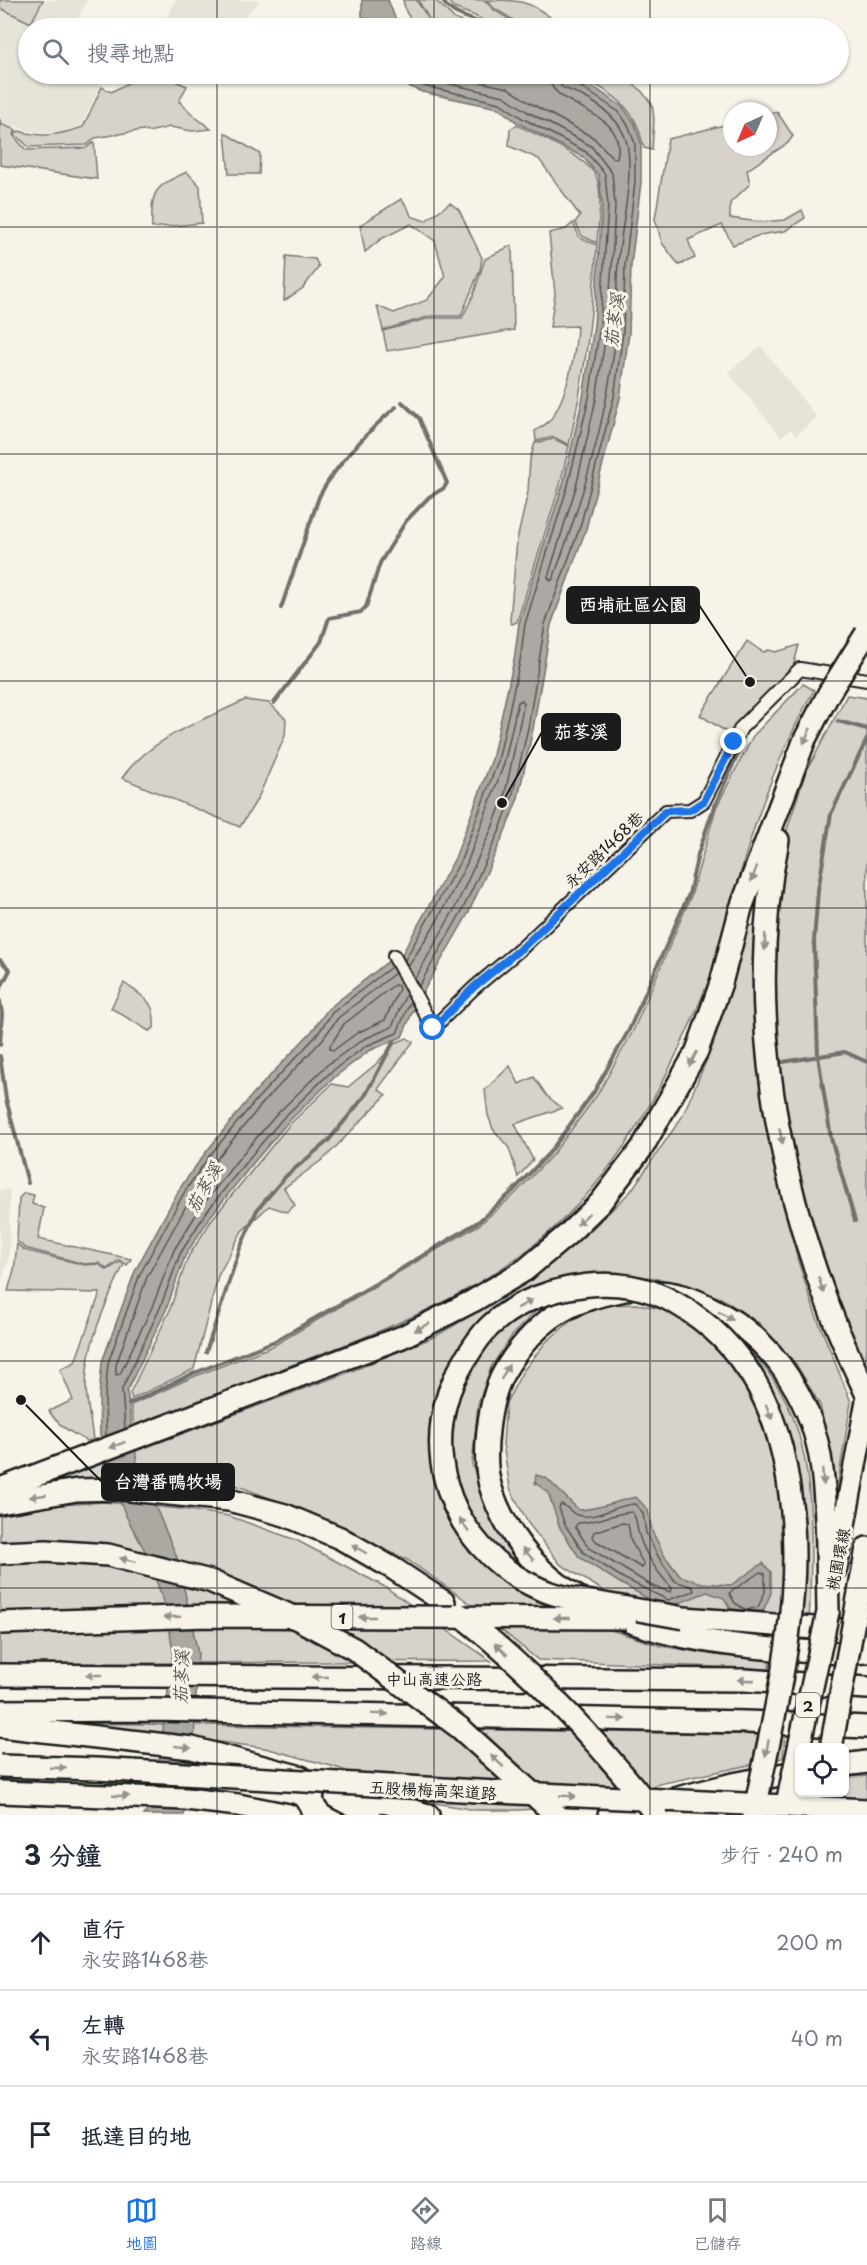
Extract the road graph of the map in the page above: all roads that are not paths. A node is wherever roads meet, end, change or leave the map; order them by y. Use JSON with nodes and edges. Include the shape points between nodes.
{"nodes":[{"id":1,"x":866,"y":633,"type":"edge"},
{"id":2,"x":867,"y":681,"type":"edge"},
{"id":3,"x":790,"y":781,"type":"junction"},
{"id":4,"x":394,"y":956,"type":"dead end"},
{"id":5,"x":867,"y":1395,"type":"edge"},
{"id":6,"x":867,"y":1401,"type":"edge"},
{"id":7,"x":0,"y":1489,"type":"edge"},
{"id":8,"x":0,"y":1503,"type":"edge"},
{"id":9,"x":867,"y":1548,"type":"edge"},
{"id":10,"x":0,"y":1553,"type":"edge"},
{"id":11,"x":828,"y":1612,"type":"junction"},
{"id":12,"x":684,"y":1618,"type":"junction"},
{"id":13,"x":0,"y":1623,"type":"edge"},
{"id":14,"x":861,"y":1624,"type":"edge"},
{"id":15,"x":867,"y":1652,"type":"edge"},
{"id":16,"x":0,"y":1675,"type":"edge"},
{"id":17,"x":867,"y":1688,"type":"edge"},
{"id":18,"x":0,"y":1712,"type":"edge"},
{"id":19,"x":0,"y":1726,"type":"edge"},
{"id":20,"x":867,"y":1727,"type":"edge"},
{"id":21,"x":832,"y":1743,"type":"edge"},
{"id":22,"x":867,"y":1762,"type":"edge"},
{"id":23,"x":849,"y":1764,"type":"edge"},
{"id":24,"x":261,"y":1765,"type":"junction"},
{"id":25,"x":0,"y":1766,"type":"edge"},
{"id":26,"x":795,"y":1772,"type":"edge"},
{"id":27,"x":0,"y":1792,"type":"edge"},
{"id":28,"x":787,"y":1807,"type":"edge"},
{"id":29,"x":867,"y":1810,"type":"edge"},
{"id":30,"x":289,"y":1815,"type":"edge"},
{"id":31,"x":370,"y":1815,"type":"edge"},
{"id":32,"x":428,"y":1815,"type":"edge"},
{"id":33,"x":556,"y":1815,"type":"edge"},
{"id":34,"x":609,"y":1815,"type":"edge"},
{"id":35,"x":656,"y":1815,"type":"edge"},
{"id":36,"x":754,"y":1815,"type":"edge"}],
"edges":[{"from":1,"to":3,"type":"highway","one_way":true,"bridge":true,"via":[[805,739]]},
{"from":2,"to":4,"type":"street","name":"永安路1468巷","via":[[800,669],[741,728],[704,801],[690,810],[666,811],[433,1028]]},
{"from":3,"to":5,"type":"highway","one_way":true,"via":[[765,924],[764,990],[775,1106],[803,1229],[827,1302]]},
{"from":3,"to":7,"type":"highway","one_way":true,"via":[[741,908],[697,1051],[642,1148],[600,1203],[568,1234],[525,1270],[402,1337]]},
{"from":6,"to":11,"type":"highway","name":"桃園環線","number":"2"},
{"from":35,"to":8,"type":"highway","one_way":true,"bridge":true,"via":[[596,1743],[485,1634],[444,1602],[340,1538],[285,1515],[229,1500],[166,1492],[77,1490]]},
{"from":9,"to":14,"type":"highway","name":"桃園環線","number":"2"},
{"from":33,"to":10,"type":"highway","one_way":true,"bridge":true,"via":[[460,1728],[354,1649],[298,1619],[210,1581],[108,1555]]},
{"from":15,"to":11,"type":"highway","one_way":true,"via":[[842,1654],[729,1646],[684,1638],[593,1607],[551,1579],[523,1549],[502,1517],[490,1483],[487,1443],[492,1410],[502,1375],[519,1349],[567,1308],[597,1295],[627,1289],[667,1292],[697,1300],[738,1323],[765,1345],[788,1375],[801,1402],[822,1468]]},
{"from":11,"to":28,"type":"highway","number":"2","bridge":true},
{"from":12,"to":13,"type":"highway","number":"1","one_way":true,"bridge":true,"via":[[207,1616]]},
{"from":12,"to":14,"type":"highway","number":"1","bridge":true},
{"from":12,"to":36,"type":"highway","one_way":true,"bridge":true,"via":[[563,1597],[539,1589],[515,1576],[490,1555],[464,1525],[451,1501],[443,1474],[441,1425],[445,1401],[456,1375],[492,1324],[547,1292],[592,1285],[627,1286],[652,1292],[681,1306],[703,1320],[742,1360],[773,1422],[783,1453],[792,1512],[793,1592]]},
{"from":14,"to":21,"type":"highway","number":"2","bridge":true},
{"from":17,"to":16,"type":"highway","name":"中山高速公路","one_way":true,"via":[[744,1680]]},
{"from":18,"to":20,"type":"highway","one_way":true,"via":[[216,1711]]},
{"from":19,"to":24,"type":"highway","one_way":true,"via":[[192,1748]]},
{"from":22,"to":23,"type":"highway"},
{"from":24,"to":31,"type":"highway"},
{"from":24,"to":32,"type":"highway"},
{"from":25,"to":29,"type":"highway","name":"五股楊梅高架道路","one_way":true,"bridge":true},
{"from":26,"to":34,"type":"highway"},
{"from":27,"to":30,"type":"highway","one_way":true,"via":[[186,1799]]}]}
